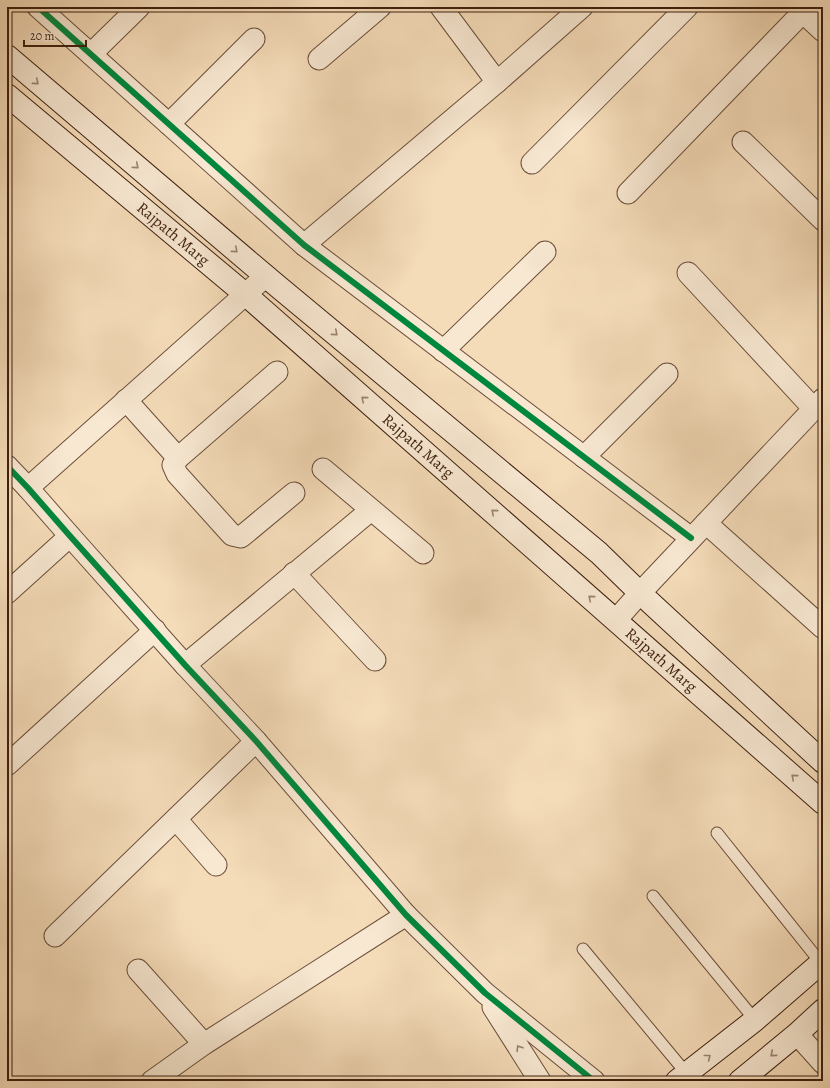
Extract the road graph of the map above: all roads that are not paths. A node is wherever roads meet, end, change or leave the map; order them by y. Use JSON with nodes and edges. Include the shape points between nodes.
{"nodes":[{"id":1,"x":38,"y":7,"type":"edge"},
{"id":2,"x":139,"y":7,"type":"edge"},
{"id":3,"x":380,"y":7,"type":"edge"},
{"id":4,"x":441,"y":7,"type":"edge"},
{"id":5,"x":582,"y":7,"type":"edge"},
{"id":6,"x":686,"y":7,"type":"edge"},
{"id":7,"x":800,"y":9,"type":"edge"},
{"id":8,"x":823,"y":31,"type":"edge"},
{"id":9,"x":254,"y":39,"type":"dead end"},
{"id":10,"x":91,"y":54,"type":"junction"},
{"id":11,"x":7,"y":56,"type":"edge"},
{"id":12,"x":319,"y":59,"type":"dead end"},
{"id":13,"x":497,"y":82,"type":"junction"},
{"id":14,"x":7,"y":95,"type":"edge"},
{"id":15,"x":169,"y":124,"type":"junction"},
{"id":16,"x":743,"y":142,"type":"dead end"},
{"id":17,"x":532,"y":163,"type":"dead end"},
{"id":18,"x":628,"y":193,"type":"dead end"},
{"id":19,"x":823,"y":220,"type":"edge"},
{"id":20,"x":304,"y":245,"type":"junction"},
{"id":21,"x":545,"y":252,"type":"dead end"},
{"id":22,"x":688,"y":273,"type":"dead end"},
{"id":23,"x":266,"y":276,"type":"junction"},
{"id":24,"x":245,"y":294,"type":"junction"},
{"id":25,"x":443,"y":351,"type":"junction"},
{"id":26,"x":277,"y":372,"type":"dead end"},
{"id":27,"x":667,"y":374,"type":"dead end"},
{"id":28,"x":126,"y":400,"type":"junction"},
{"id":29,"x":819,"y":404,"type":"edge"},
{"id":30,"x":584,"y":457,"type":"junction"},
{"id":31,"x":178,"y":458,"type":"junction"},
{"id":32,"x":7,"y":466,"type":"edge"},
{"id":33,"x":323,"y":469,"type":"dead end"},
{"id":34,"x":28,"y":488,"type":"junction"},
{"id":35,"x":294,"y":493,"type":"dead end"},
{"id":36,"x":371,"y":510,"type":"junction"},
{"id":37,"x":706,"y":523,"type":"junction"},
{"id":38,"x":70,"y":536,"type":"junction"},
{"id":39,"x":691,"y":538,"type":"junction"},
{"id":40,"x":422,"y":553,"type":"dead end"},
{"id":41,"x":294,"y":573,"type":"junction"},
{"id":42,"x":7,"y":593,"type":"edge"},
{"id":43,"x":640,"y":593,"type":"junction"},
{"id":44,"x":616,"y":620,"type":"junction"},
{"id":45,"x":823,"y":628,"type":"edge"},
{"id":46,"x":155,"y":630,"type":"junction"},
{"id":47,"x":375,"y":660,"type":"dead end"},
{"id":48,"x":185,"y":665,"type":"junction"},
{"id":49,"x":256,"y":741,"type":"junction"},
{"id":50,"x":823,"y":762,"type":"edge"},
{"id":51,"x":7,"y":765,"type":"edge"},
{"id":52,"x":823,"y":803,"type":"edge"},
{"id":53,"x":176,"y":819,"type":"junction"},
{"id":54,"x":718,"y":833,"type":"dead end"},
{"id":55,"x":216,"y":865,"type":"dead end"},
{"id":56,"x":653,"y":896,"type":"dead end"},
{"id":57,"x":406,"y":915,"type":"junction"},
{"id":58,"x":55,"y":936,"type":"dead end"},
{"id":59,"x":583,"y":949,"type":"dead end"},
{"id":60,"x":822,"y":962,"type":"edge"},
{"id":61,"x":138,"y":970,"type":"dead end"},
{"id":62,"x":484,"y":993,"type":"junction"},
{"id":63,"x":823,"y":1010,"type":"edge"},
{"id":64,"x":755,"y":1020,"type":"junction"},
{"id":65,"x":797,"y":1034,"type":"junction"},
{"id":66,"x":204,"y":1044,"type":"junction"},
{"id":67,"x":823,"y":1063,"type":"edge"},
{"id":68,"x":682,"y":1078,"type":"edge"},
{"id":69,"x":152,"y":1081,"type":"edge"},
{"id":70,"x":540,"y":1081,"type":"edge"},
{"id":71,"x":594,"y":1081,"type":"edge"},
{"id":72,"x":740,"y":1081,"type":"edge"}],
"edges":[{"from":1,"to":10,"type":"street"},
{"from":2,"to":10,"type":"street"},
{"from":3,"to":12,"type":"street"},
{"from":4,"to":13,"type":"street"},
{"from":5,"to":13,"type":"street"},
{"from":6,"to":17,"type":"street"},
{"from":7,"to":8,"type":"street"},
{"from":7,"to":18,"type":"street"},
{"from":9,"to":15,"type":"street"},
{"from":10,"to":15,"type":"street"},
{"from":11,"to":23,"type":"main road","name":"Rajpath Marg","one_way":true},
{"from":13,"to":20,"type":"street"},
{"from":14,"to":24,"type":"main road","name":"Rajpath Marg"},
{"from":15,"to":20,"type":"street"},
{"from":16,"to":19,"type":"street"},
{"from":20,"to":25,"type":"street"},
{"from":21,"to":25,"type":"street"},
{"from":22,"to":29,"type":"street"},
{"from":23,"to":24,"type":"street"},
{"from":23,"to":43,"type":"main road","name":"Rajpath Marg","one_way":true,"via":[[600,553]]},
{"from":24,"to":28,"type":"street"},
{"from":44,"to":24,"type":"main road","name":"Rajpath Marg","one_way":true},
{"from":25,"to":30,"type":"street"},
{"from":26,"to":31,"type":"street"},
{"from":27,"to":30,"type":"street"},
{"from":28,"to":31,"type":"street"},
{"from":28,"to":34,"type":"street"},
{"from":29,"to":37,"type":"street"},
{"from":30,"to":39,"type":"street"},
{"from":31,"to":35,"type":"street","via":[[173,465],[177,474],[232,535],[241,537]]},
{"from":32,"to":34,"type":"street"},
{"from":33,"to":36,"type":"street"},
{"from":34,"to":38,"type":"street"},
{"from":36,"to":40,"type":"street"},
{"from":36,"to":41,"type":"street"},
{"from":37,"to":39,"type":"street"},
{"from":37,"to":45,"type":"street"},
{"from":38,"to":42,"type":"street"},
{"from":38,"to":46,"type":"street"},
{"from":39,"to":43,"type":"street"},
{"from":41,"to":47,"type":"street"},
{"from":41,"to":48,"type":"street"},
{"from":43,"to":44,"type":"street"},
{"from":43,"to":50,"type":"main road","name":"Rajpath Marg"},
{"from":52,"to":44,"type":"main road","name":"Rajpath Marg","one_way":true},
{"from":46,"to":48,"type":"street"},
{"from":46,"to":51,"type":"street"},
{"from":48,"to":49,"type":"street"},
{"from":49,"to":53,"type":"street"},
{"from":49,"to":57,"type":"street"},
{"from":53,"to":55,"type":"street"},
{"from":53,"to":58,"type":"street"},
{"from":54,"to":60,"type":"lane"},
{"from":56,"to":64,"type":"lane"},
{"from":57,"to":62,"type":"street"},
{"from":57,"to":66,"type":"street"},
{"from":59,"to":68,"type":"lane"},
{"from":60,"to":64,"type":"main road"},
{"from":61,"to":66,"type":"street"},
{"from":70,"to":62,"type":"street","one_way":true},
{"from":62,"to":71,"type":"street"},
{"from":63,"to":65,"type":"main road"},
{"from":68,"to":64,"type":"main road","one_way":true},
{"from":65,"to":67,"type":"street"},
{"from":65,"to":72,"type":"main road","one_way":true},
{"from":66,"to":69,"type":"street"}]}
